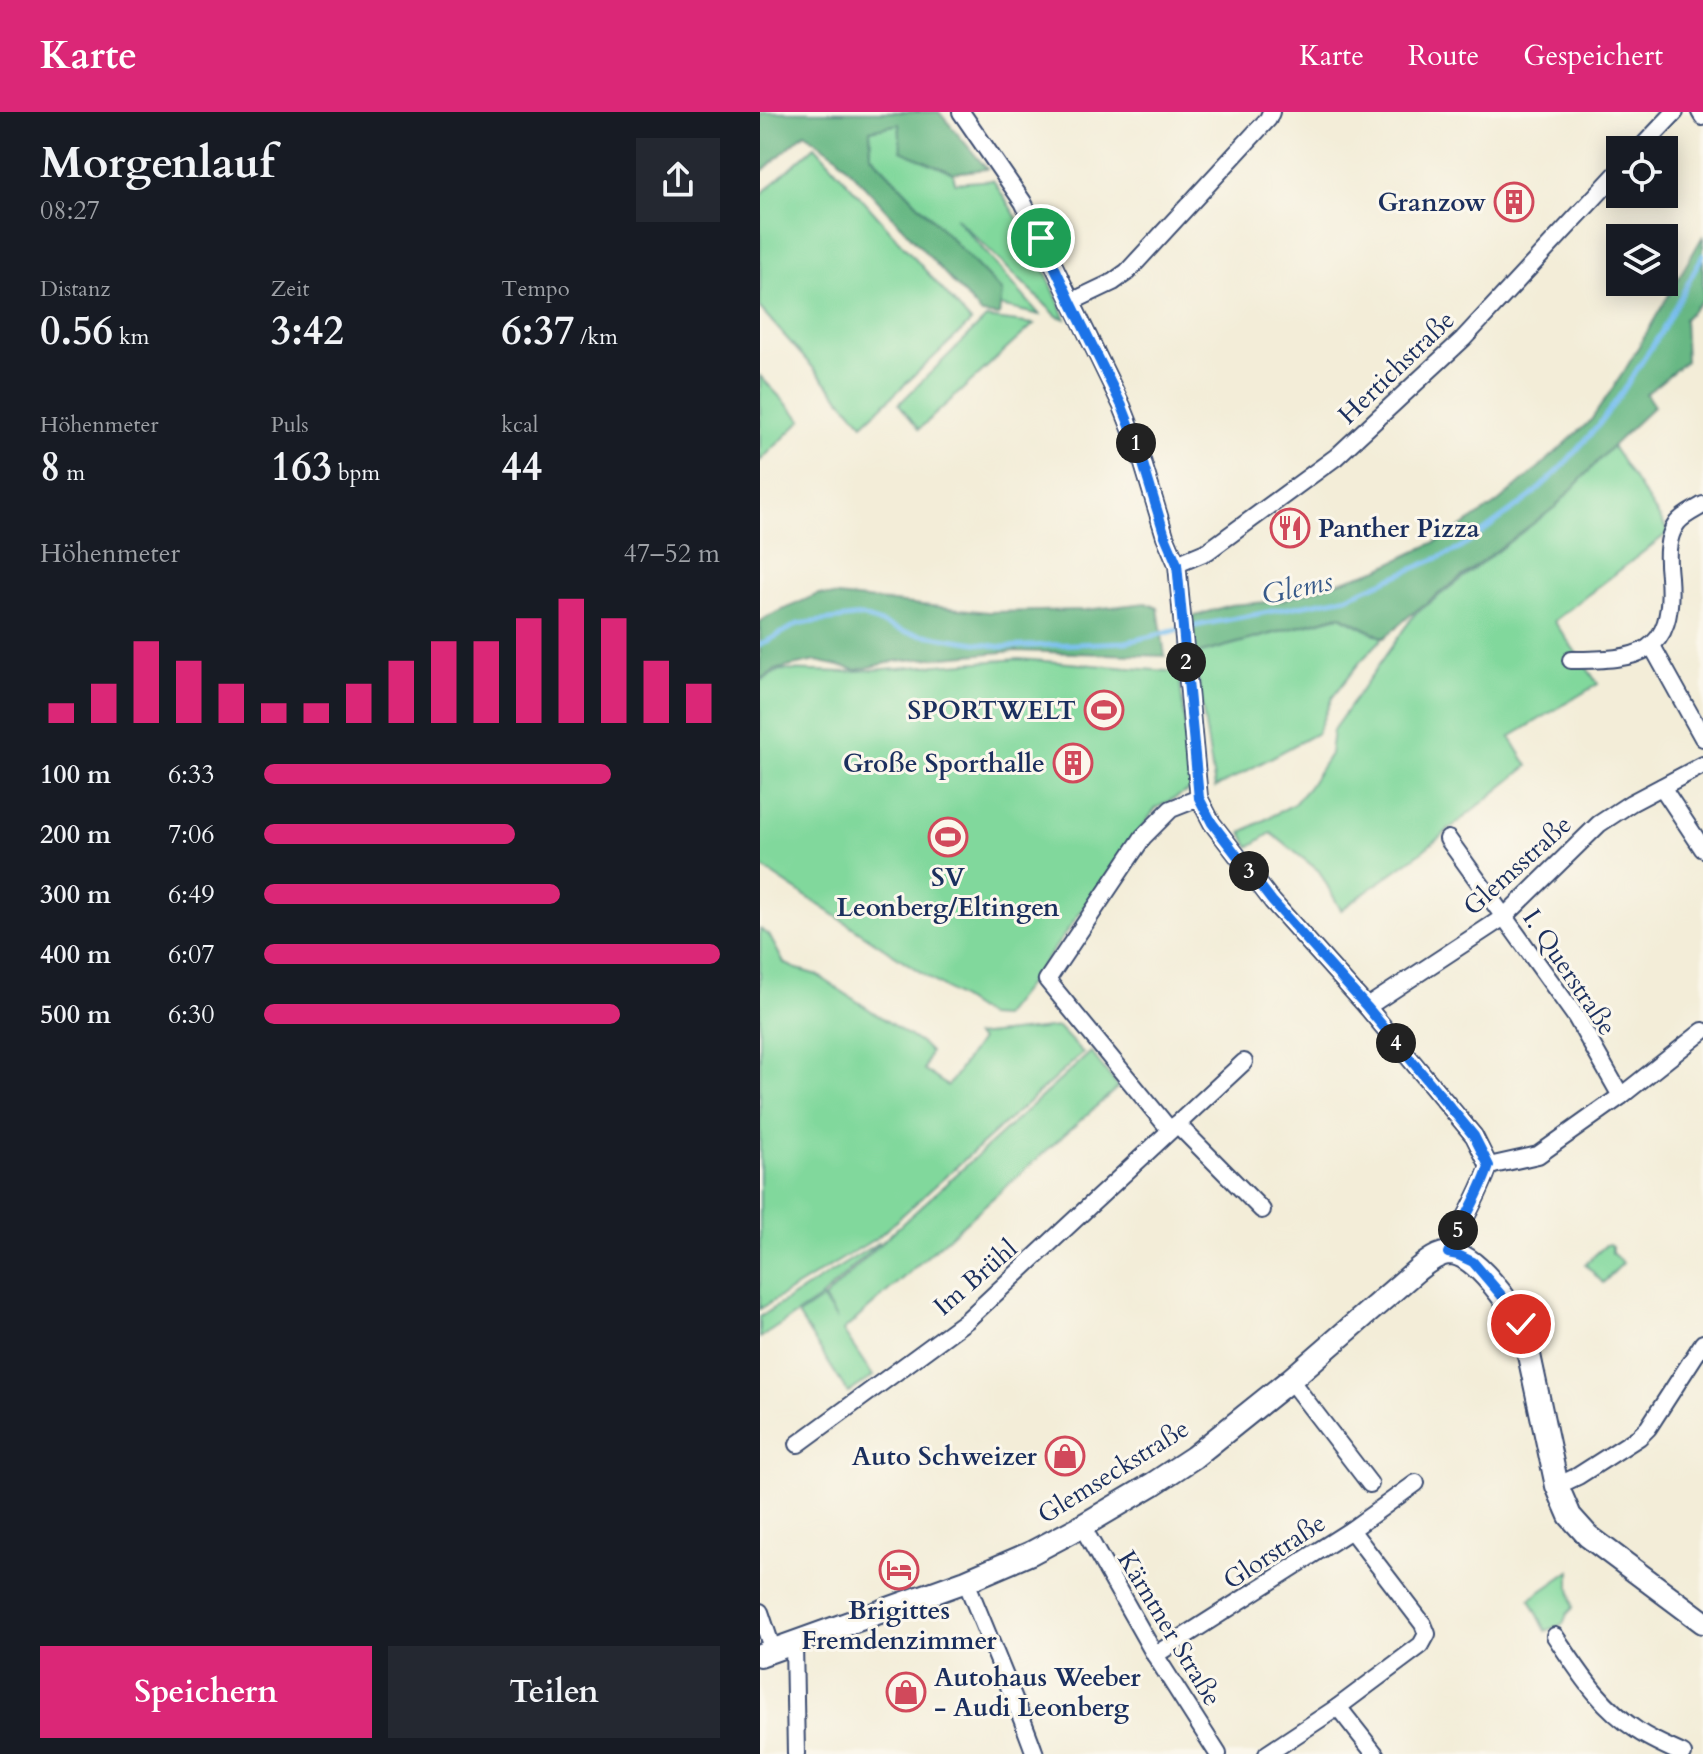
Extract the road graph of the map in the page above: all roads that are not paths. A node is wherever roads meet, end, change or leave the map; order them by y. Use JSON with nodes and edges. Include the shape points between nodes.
{"nodes":[{"id":1,"x":961,"y":112,"type":"edge"},
{"id":2,"x":1271,"y":112,"type":"edge"},
{"id":3,"x":1675,"y":112,"type":"edge"},
{"id":4,"x":1652,"y":136,"type":"edge"},
{"id":5,"x":1606,"y":185,"type":"edge"},
{"id":6,"x":1071,"y":302,"type":"junction"},
{"id":7,"x":1703,"y":505,"type":"edge"},
{"id":8,"x":1177,"y":564,"type":"junction"},
{"id":9,"x":1652,"y":646,"type":"junction"},
{"id":10,"x":1571,"y":660,"type":"dead end"},
{"id":11,"x":1703,"y":738,"type":"edge"},
{"id":12,"x":1703,"y":765,"type":"edge"},
{"id":13,"x":1662,"y":787,"type":"junction"},
{"id":14,"x":1199,"y":798,"type":"junction"},
{"id":15,"x":1448,"y":839,"type":"dead end"},
{"id":16,"x":1703,"y":849,"type":"edge"},
{"id":17,"x":1504,"y":917,"type":"junction"},
{"id":18,"x":1367,"y":1007,"type":"junction"},
{"id":19,"x":1703,"y":1031,"type":"edge"},
{"id":20,"x":1244,"y":1062,"type":"dead end"},
{"id":21,"x":1621,"y":1096,"type":"junction"},
{"id":22,"x":1173,"y":1127,"type":"junction"},
{"id":23,"x":1489,"y":1166,"type":"junction"},
{"id":24,"x":1262,"y":1210,"type":"dead end"},
{"id":25,"x":1448,"y":1253,"type":"junction"},
{"id":26,"x":1703,"y":1343,"type":"edge"},
{"id":27,"x":1290,"y":1380,"type":"junction"},
{"id":28,"x":798,"y":1444,"type":"dead end"},
{"id":29,"x":1416,"y":1483,"type":"dead end"},
{"id":30,"x":1370,"y":1484,"type":"dead end"},
{"id":31,"x":1557,"y":1486,"type":"junction"},
{"id":32,"x":1082,"y":1526,"type":"junction"},
{"id":33,"x":1351,"y":1530,"type":"junction"},
{"id":34,"x":966,"y":1581,"type":"junction"},
{"id":35,"x":760,"y":1612,"type":"edge"},
{"id":36,"x":1703,"y":1622,"type":"edge"},
{"id":37,"x":1555,"y":1636,"type":"dead end"},
{"id":38,"x":776,"y":1650,"type":"edge"},
{"id":39,"x":1155,"y":1655,"type":"junction"},
{"id":40,"x":1338,"y":1707,"type":"junction"},
{"id":41,"x":796,"y":1754,"type":"edge"},
{"id":42,"x":1035,"y":1754,"type":"edge"},
{"id":43,"x":1218,"y":1754,"type":"edge"},
{"id":44,"x":1267,"y":1754,"type":"edge"},
{"id":45,"x":1375,"y":1754,"type":"edge"},
{"id":46,"x":1683,"y":1754,"type":"edge"}],
"edges":[{"from":1,"to":6,"type":"street","via":[[1023,202]]},
{"from":2,"to":6,"type":"street","via":[[1127,272]]},
{"from":3,"to":4,"type":"street"},
{"from":5,"to":8,"type":"street","name":"Hertichstraße","via":[[1463,339],[1336,457],[1208,551]]},
{"from":6,"to":8,"type":"street","via":[[1122,406]]},
{"from":7,"to":9,"type":"street","via":[[1679,519],[1670,535],[1670,610]]},
{"from":8,"to":14,"type":"street"},
{"from":9,"to":10,"type":"street","via":[[1620,659]]},
{"from":9,"to":11,"type":"street"},
{"from":12,"to":13,"type":"street","name":"Glemsstraße"},
{"from":13,"to":16,"type":"street"},
{"from":13,"to":17,"type":"street","name":"Glemsstraße","via":[[1599,824]]},
{"from":14,"to":18,"type":"street","via":[[1272,901]]},
{"from":14,"to":22,"type":"street","via":[[1171,809],[1143,837],[1047,980]]},
{"from":15,"to":17,"type":"street","name":"I. Querstraße"},
{"from":17,"to":18,"type":"street","name":"Glemsstraße"},
{"from":17,"to":21,"type":"street","name":"I. Querstraße","via":[[1576,1017]]},
{"from":18,"to":23,"type":"street","via":[[1474,1136]]},
{"from":19,"to":21,"type":"street"},
{"from":20,"to":22,"type":"street","name":"Im Brühl"},
{"from":21,"to":23,"type":"street","via":[[1538,1155]]},
{"from":22,"to":24,"type":"street"},
{"from":22,"to":28,"type":"street","name":"Im Brühl","via":[[967,1320]]},
{"from":23,"to":25,"type":"street"},
{"from":25,"to":27,"type":"street","name":"Glemseckstraße","via":[[1417,1270]]},
{"from":25,"to":31,"type":"street","via":[[1473,1262],[1523,1327]]},
{"from":26,"to":31,"type":"street","via":[[1639,1437]]},
{"from":27,"to":30,"type":"street"},
{"from":27,"to":32,"type":"street","name":"Glemseckstraße","via":[[1194,1457]]},
{"from":29,"to":33,"type":"street","name":"Glorstraße"},
{"from":31,"to":36,"type":"street","via":[[1570,1516],[1588,1536]]},
{"from":32,"to":34,"type":"street","name":"Glemseckstraße"},
{"from":32,"to":39,"type":"street","name":"Kärntner Straße"},
{"from":33,"to":39,"type":"street","name":"Glorstraße"},
{"from":33,"to":40,"type":"street","via":[[1427,1634],[1421,1645]]},
{"from":34,"to":38,"type":"street","name":"Glemseckstraße"},
{"from":34,"to":42,"type":"street"},
{"from":35,"to":38,"type":"street"},
{"from":37,"to":46,"type":"street","via":[[1611,1711]]},
{"from":38,"to":41,"type":"street"},
{"from":39,"to":43,"type":"street","name":"Kärntner Straße"},
{"from":40,"to":44,"type":"street"},
{"from":40,"to":45,"type":"street"}]}
